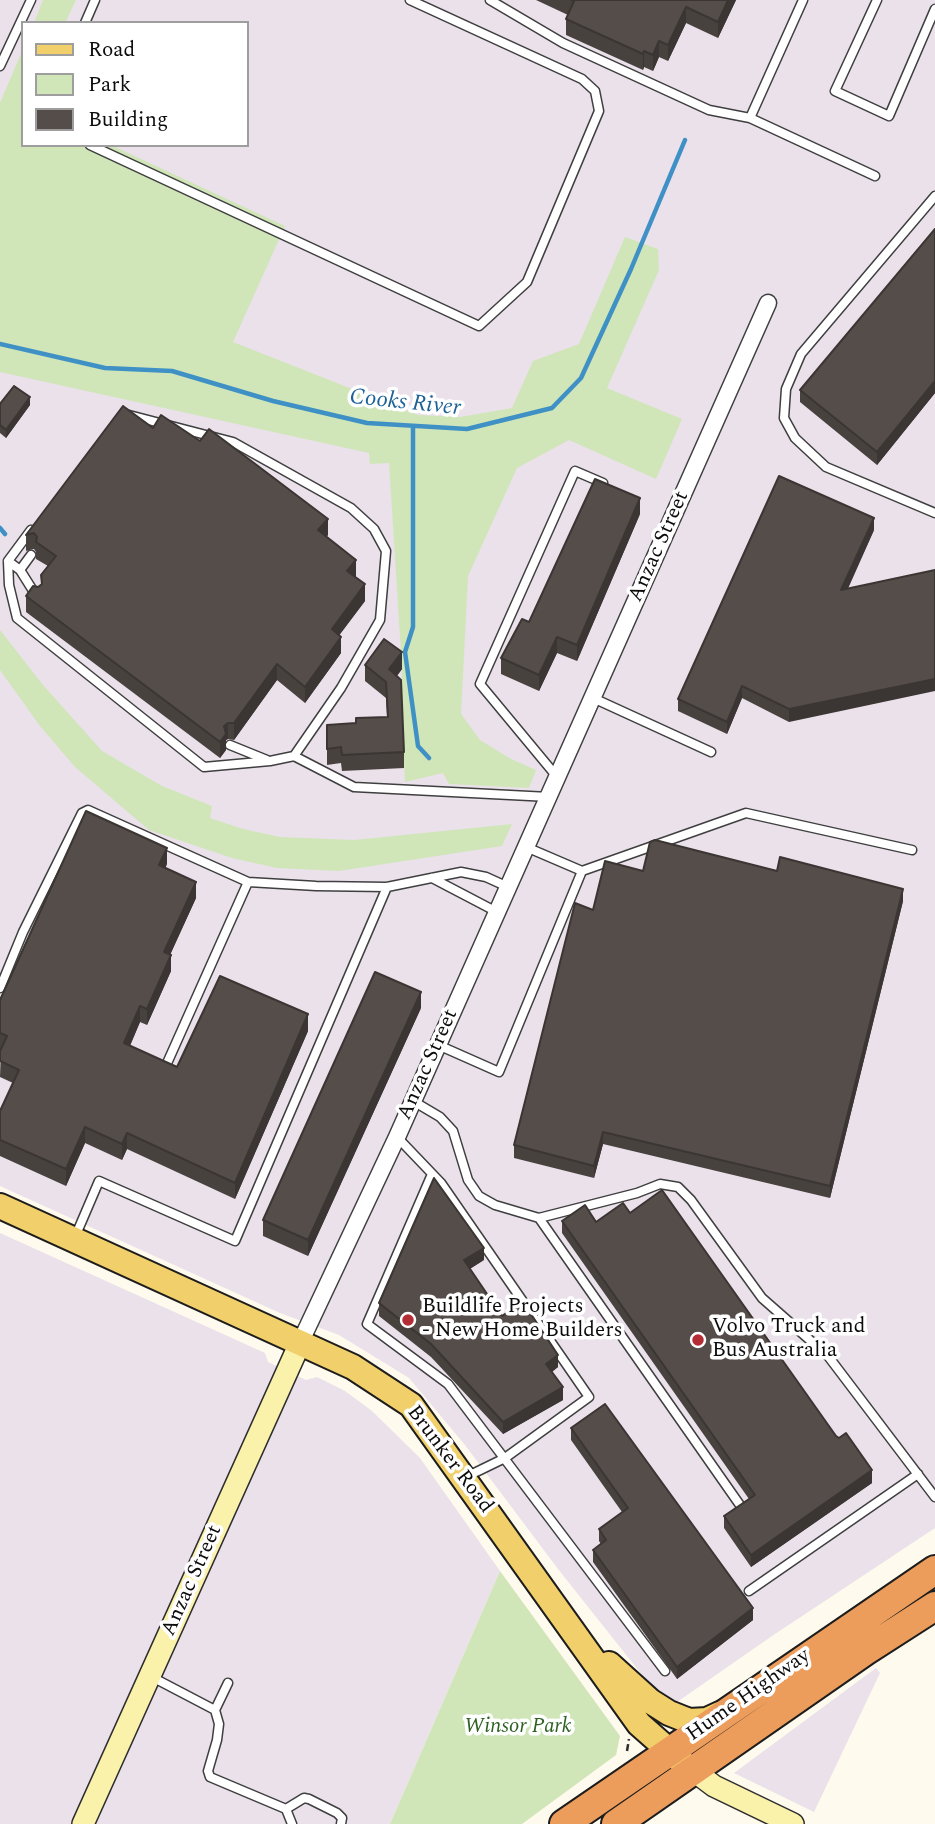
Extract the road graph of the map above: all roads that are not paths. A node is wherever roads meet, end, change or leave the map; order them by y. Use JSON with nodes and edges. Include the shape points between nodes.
{"nodes":[{"id":1,"x":31,"y":0,"type":"edge"},
{"id":2,"x":95,"y":0,"type":"edge"},
{"id":3,"x":410,"y":0,"type":"edge"},
{"id":4,"x":490,"y":0,"type":"edge"},
{"id":5,"x":803,"y":0,"type":"edge"},
{"id":6,"x":877,"y":0,"type":"edge"},
{"id":7,"x":935,"y":9,"type":"edge"},
{"id":8,"x":21,"y":21,"type":"edge"},
{"id":9,"x":21,"y":21,"type":"edge"},
{"id":10,"x":86,"y":21,"type":"edge"},
{"id":11,"x":0,"y":66,"type":"edge"},
{"id":12,"x":750,"y":118,"type":"junction"},
{"id":13,"x":94,"y":147,"type":"edge"},
{"id":14,"x":875,"y":176,"type":"dead end"},
{"id":15,"x":935,"y":196,"type":"edge"},
{"id":16,"x":768,"y":303,"type":"dead end"},
{"id":17,"x":121,"y":413,"type":"edge"},
{"id":18,"x":135,"y":416,"type":"junction"},
{"id":19,"x":128,"y":426,"type":"edge"},
{"id":20,"x":617,"y":489,"type":"edge"},
{"id":21,"x":935,"y":513,"type":"edge"},
{"id":22,"x":40,"y":519,"type":"edge"},
{"id":23,"x":31,"y":555,"type":"dead end"},
{"id":24,"x":8,"y":561,"type":"junction"},
{"id":25,"x":20,"y":570,"type":"junction"},
{"id":26,"x":37,"y":597,"type":"edge"},
{"id":27,"x":593,"y":698,"type":"junction"},
{"id":28,"x":230,"y":745,"type":"dead end"},
{"id":29,"x":711,"y":752,"type":"dead end"},
{"id":30,"x":294,"y":755,"type":"junction"},
{"id":31,"x":270,"y":761,"type":"junction"},
{"id":32,"x":558,"y":778,"type":"junction"},
{"id":33,"x":549,"y":797,"type":"junction"},
{"id":34,"x":526,"y":847,"type":"junction"},
{"id":35,"x":912,"y":850,"type":"dead end"},
{"id":36,"x":582,"y":872,"type":"junction"},
{"id":37,"x":432,"y":878,"type":"junction"},
{"id":38,"x":248,"y":882,"type":"junction"},
{"id":39,"x":387,"y":887,"type":"junction"},
{"id":40,"x":508,"y":887,"type":"junction"},
{"id":41,"x":497,"y":912,"type":"junction"},
{"id":42,"x":0,"y":988,"type":"edge"},
{"id":43,"x":438,"y":1045,"type":"junction"},
{"id":44,"x":164,"y":1070,"type":"edge"},
{"id":45,"x":414,"y":1101,"type":"junction"},
{"id":46,"x":397,"y":1137,"type":"junction"},
{"id":47,"x":432,"y":1174,"type":"junction"},
{"id":48,"x":0,"y":1206,"type":"edge"},
{"id":49,"x":539,"y":1218,"type":"junction"},
{"id":50,"x":74,"y":1240,"type":"junction"},
{"id":51,"x":300,"y":1343,"type":"junction"},
{"id":52,"x":505,"y":1458,"type":"junction"},
{"id":53,"x":918,"y":1474,"type":"junction"},
{"id":54,"x":464,"y":1478,"type":"junction"},
{"id":55,"x":935,"y":1497,"type":"edge"},
{"id":56,"x":742,"y":1508,"type":"edge"},
{"id":57,"x":935,"y":1570,"type":"edge"},
{"id":58,"x":749,"y":1591,"type":"dead end"},
{"id":59,"x":935,"y":1606,"type":"edge"},
{"id":60,"x":570,"y":1628,"type":"junction"},
{"id":61,"x":665,"y":1671,"type":"dead end"},
{"id":62,"x":150,"y":1676,"type":"junction"},
{"id":63,"x":228,"y":1683,"type":"dead end"},
{"id":64,"x":215,"y":1710,"type":"junction"},
{"id":65,"x":725,"y":1712,"type":"junction"},
{"id":66,"x":669,"y":1752,"type":"junction"},
{"id":67,"x":694,"y":1771,"type":"junction"},
{"id":68,"x":286,"y":1809,"type":"junction"},
{"id":69,"x":83,"y":1824,"type":"edge"},
{"id":70,"x":292,"y":1824,"type":"edge"},
{"id":71,"x":341,"y":1824,"type":"edge"},
{"id":72,"x":564,"y":1824,"type":"edge"},
{"id":73,"x":616,"y":1824,"type":"edge"},
{"id":74,"x":793,"y":1824,"type":"edge"}],
"edges":[{"from":1,"to":8,"type":"lane"},
{"from":2,"to":10,"type":"lane"},
{"from":3,"to":13,"type":"lane","via":[[582,79],[595,91],[599,111],[527,282],[479,326]]},
{"from":4,"to":12,"type":"lane","via":[[563,43],[709,110]]},
{"from":5,"to":12,"type":"lane"},
{"from":6,"to":7,"type":"lane","via":[[835,91],[889,116]]},
{"from":9,"to":11,"type":"lane"},
{"from":12,"to":14,"type":"lane"},
{"from":15,"to":21,"type":"lane","via":[[801,354],[786,389],[784,418],[795,438],[826,467]]},
{"from":16,"to":27,"type":"street","name":"Anzac Street"},
{"from":17,"to":18,"type":"lane"},
{"from":18,"to":19,"type":"lane"},
{"from":18,"to":30,"type":"lane","via":[[233,442],[351,508],[374,529],[386,551],[380,620],[341,688]]},
{"from":20,"to":32,"type":"lane","via":[[575,471],[480,684]]},
{"from":22,"to":24,"type":"lane"},
{"from":23,"to":25,"type":"lane"},
{"from":24,"to":25,"type":"lane"},
{"from":24,"to":31,"type":"lane","via":[[17,618],[204,767]]},
{"from":25,"to":26,"type":"lane"},
{"from":27,"to":29,"type":"lane"},
{"from":27,"to":32,"type":"street","name":"Anzac Street"},
{"from":28,"to":31,"type":"lane"},
{"from":30,"to":31,"type":"lane"},
{"from":30,"to":33,"type":"lane","via":[[354,787]]},
{"from":32,"to":33,"type":"street","name":"Anzac Street"},
{"from":33,"to":34,"type":"street","name":"Anzac Street"},
{"from":34,"to":36,"type":"lane"},
{"from":34,"to":40,"type":"street","name":"Anzac Street"},
{"from":35,"to":36,"type":"lane","via":[[746,813]]},
{"from":36,"to":43,"type":"lane","via":[[499,1072]]},
{"from":37,"to":39,"type":"lane"},
{"from":37,"to":40,"type":"lane","via":[[460,872]]},
{"from":37,"to":41,"type":"lane"},
{"from":38,"to":39,"type":"lane"},
{"from":38,"to":42,"type":"lane","via":[[88,810],[82,813],[46,885]]},
{"from":38,"to":44,"type":"lane"},
{"from":39,"to":50,"type":"lane","via":[[235,1241],[99,1181]]},
{"from":40,"to":41,"type":"street","name":"Anzac Street"},
{"from":41,"to":43,"type":"street","name":"Anzac Street"},
{"from":43,"to":45,"type":"street","name":"Anzac Street"},
{"from":45,"to":46,"type":"street","name":"Anzac Street"},
{"from":45,"to":49,"type":"lane","via":[[453,1131],[468,1180],[479,1196]]},
{"from":46,"to":47,"type":"lane"},
{"from":46,"to":51,"type":"street","name":"Anzac Street"},
{"from":47,"to":52,"type":"lane","via":[[367,1324],[448,1384]]},
{"from":47,"to":52,"type":"lane","via":[[589,1397]]},
{"from":48,"to":50,"type":"main road","name":"Brunker Road"},
{"from":49,"to":53,"type":"lane","via":[[660,1184],[678,1187],[762,1298],[828,1356]]},
{"from":49,"to":56,"type":"lane"},
{"from":50,"to":51,"type":"main road","name":"Brunker Road"},
{"from":51,"to":54,"type":"main road","name":"Brunker Road","via":[[353,1367],[411,1405]]},
{"from":51,"to":62,"type":"street","name":"Anzac Street"},
{"from":52,"to":54,"type":"lane"},
{"from":52,"to":61,"type":"lane"},
{"from":53,"to":55,"type":"lane"},
{"from":53,"to":58,"type":"lane"},
{"from":54,"to":60,"type":"main road","name":"Brunker Road"},
{"from":57,"to":65,"type":"highway","name":"Hume Highway"},
{"from":59,"to":67,"type":"highway","name":"Hume Highway"},
{"from":60,"to":65,"type":"main road","via":[[669,1713],[689,1721]]},
{"from":60,"to":66,"type":"main road","name":"Brunker Road","via":[[639,1724]]},
{"from":62,"to":64,"type":"lane"},
{"from":62,"to":69,"type":"street","name":"Anzac Street"},
{"from":63,"to":64,"type":"lane"},
{"from":64,"to":68,"type":"lane","via":[[219,1724],[210,1777]]},
{"from":65,"to":66,"type":"highway","name":"Hume Highway"},
{"from":66,"to":67,"type":"main road","name":"Brunker Road"},
{"from":66,"to":72,"type":"highway","name":"Hume Highway"},
{"from":67,"to":73,"type":"highway","name":"Hume Highway"},
{"from":67,"to":74,"type":"street","via":[[714,1786]]},
{"from":68,"to":70,"type":"lane"},
{"from":68,"to":71,"type":"lane","via":[[309,1799],[337,1813]]}]}
